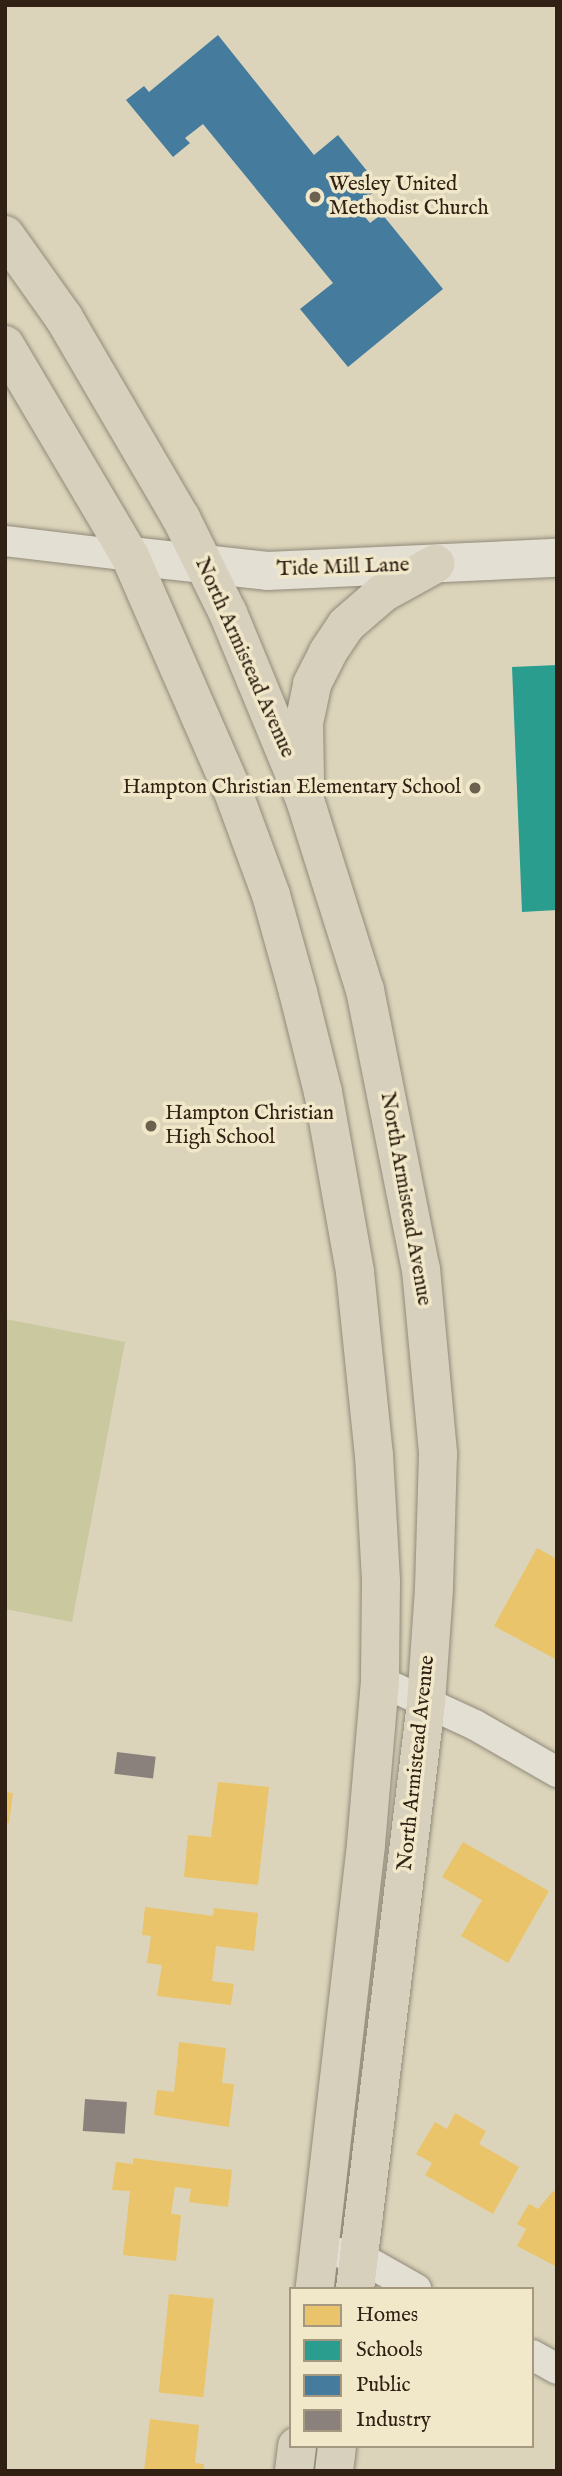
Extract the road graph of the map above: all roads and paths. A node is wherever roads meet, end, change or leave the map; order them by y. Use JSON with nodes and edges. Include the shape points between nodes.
{"nodes":[{"id":1,"x":5,"y":235,"type":"edge"},
{"id":2,"x":5,"y":345,"type":"edge"},
{"id":3,"x":5,"y":541,"type":"edge"},
{"id":4,"x":130,"y":555,"type":"junction"},
{"id":5,"x":557,"y":558,"type":"edge"},
{"id":6,"x":435,"y":564,"type":"junction"},
{"id":7,"x":205,"y":566,"type":"junction"},
{"id":8,"x":305,"y":800,"type":"junction"},
{"id":9,"x":380,"y":1681,"type":"junction"},
{"id":10,"x":426,"y":1703,"type":"junction"},
{"id":11,"x":557,"y":1772,"type":"edge"},
{"id":12,"x":320,"y":2249,"type":"junction"},
{"id":13,"x":356,"y":2273,"type":"edge"},
{"id":14,"x":315,"y":2287,"type":"edge"},
{"id":15,"x":408,"y":2287,"type":"edge"},
{"id":16,"x":534,"y":2356,"type":"edge"},
{"id":17,"x":557,"y":2369,"type":"edge"},
{"id":18,"x":297,"y":2448,"type":"edge"},
{"id":19,"x":337,"y":2448,"type":"edge"},
{"id":20,"x":294,"y":2471,"type":"edge"},
{"id":21,"x":334,"y":2471,"type":"edge"}],
"edges":[{"from":1,"to":7,"type":"main road","name":"North Armistead Avenue","via":[[71,330],[155,470]]},
{"from":2,"to":4,"type":"main road","name":"North Armistead Avenue"},
{"from":3,"to":4,"type":"street"},
{"from":4,"to":7,"type":"street","name":"Tide Mill Lane"},
{"from":4,"to":9,"type":"main road","name":"North Armistead Avenue","via":[[232,789],[271,895],[323,1092],[355,1272],[374,1455],[381,1582]]},
{"from":5,"to":6,"type":"street","name":"Tide Mill Lane"},
{"from":6,"to":7,"type":"street","name":"Tide Mill Lane","via":[[267,571]]},
{"from":6,"to":8,"type":"main road","via":[[383,593],[346,625],[328,652],[312,684],[304,723]]},
{"from":7,"to":8,"type":"main road","name":"North Armistead Avenue"},
{"from":8,"to":10,"type":"main road","name":"North Armistead Avenue","via":[[365,990],[421,1269],[438,1454]]},
{"from":9,"to":10,"type":"street"},
{"from":9,"to":12,"type":"main road","name":"North Armistead Avenue"},
{"from":10,"to":11,"type":"street"},
{"from":10,"to":13,"type":"main road","name":"North Armistead Avenue"},
{"from":12,"to":13,"type":"street"},
{"from":12,"to":14,"type":"main road","name":"North Armistead Avenue"},
{"from":13,"to":15,"type":"street"},
{"from":16,"to":17,"type":"street"},
{"from":18,"to":20,"type":"main road"},
{"from":19,"to":21,"type":"main road"}]}
